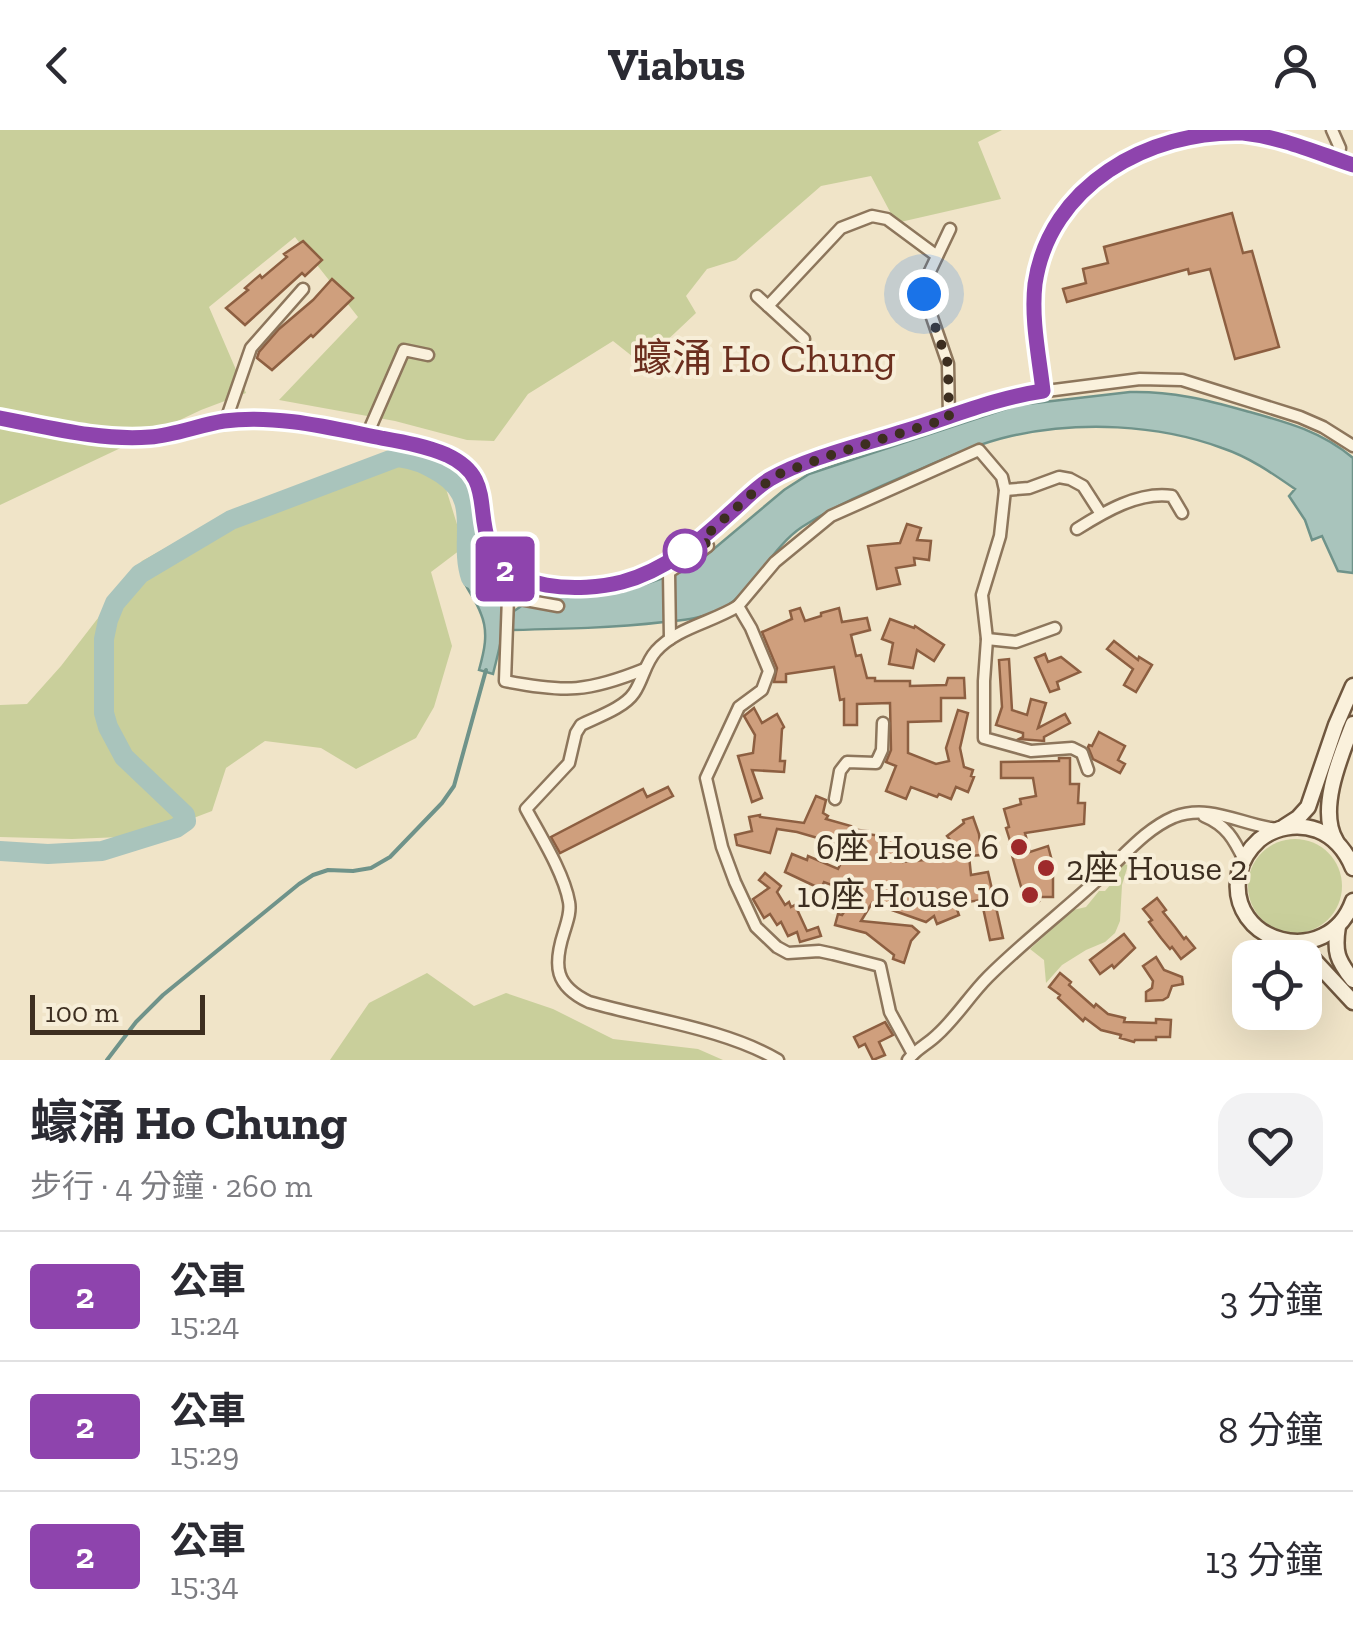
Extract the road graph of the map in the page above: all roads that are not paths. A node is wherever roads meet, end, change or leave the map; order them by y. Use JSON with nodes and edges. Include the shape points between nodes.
{"nodes":[{"id":1,"x":1332,"y":130,"type":"edge"},
{"id":2,"x":1338,"y":160,"type":"junction"},
{"id":3,"x":1353,"y":165,"type":"edge"},
{"id":4,"x":950,"y":229,"type":"dead end"},
{"id":5,"x":937,"y":256,"type":"junction"},
{"id":6,"x":303,"y":289,"type":"dead end"},
{"id":7,"x":757,"y":296,"type":"dead end"},
{"id":8,"x":768,"y":306,"type":"junction"},
{"id":9,"x":804,"y":339,"type":"dead end"},
{"id":10,"x":428,"y":355,"type":"dead end"},
{"id":11,"x":1043,"y":391,"type":"junction"},
{"id":12,"x":0,"y":418,"type":"edge"},
{"id":13,"x":949,"y":418,"type":"junction"},
{"id":14,"x":226,"y":420,"type":"junction"},
{"id":15,"x":367,"y":435,"type":"junction"},
{"id":16,"x":1353,"y":446,"type":"edge"},
{"id":17,"x":1005,"y":490,"type":"junction"},
{"id":18,"x":1101,"y":514,"type":"junction"},
{"id":19,"x":1182,"y":514,"type":"dead end"},
{"id":20,"x":1076,"y":529,"type":"dead end"},
{"id":21,"x":702,"y":539,"type":"junction"},
{"id":22,"x":558,"y":606,"type":"dead end"},
{"id":23,"x":738,"y":606,"type":"junction"},
{"id":24,"x":1055,"y":628,"type":"dead end"},
{"id":25,"x":670,"y":634,"type":"junction"},
{"id":26,"x":987,"y":639,"type":"junction"},
{"id":27,"x":646,"y":669,"type":"junction"},
{"id":28,"x":1353,"y":686,"type":"edge"},
{"id":29,"x":883,"y":723,"type":"dead end"},
{"id":30,"x":1353,"y":724,"type":"edge"},
{"id":31,"x":1088,"y":770,"type":"dead end"},
{"id":32,"x":835,"y":799,"type":"dead end"},
{"id":33,"x":1198,"y":813,"type":"junction"},
{"id":34,"x":1281,"y":829,"type":"junction"},
{"id":35,"x":1336,"y":842,"type":"junction"},
{"id":36,"x":1244,"y":860,"type":"junction"},
{"id":37,"x":1353,"y":867,"type":"edge"},
{"id":38,"x":1348,"y":914,"type":"edge"},
{"id":39,"x":1283,"y":940,"type":"edge"},
{"id":40,"x":1313,"y":940,"type":"edge"},
{"id":41,"x":1322,"y":969,"type":"edge"},
{"id":42,"x":1353,"y":980,"type":"edge"},
{"id":43,"x":1353,"y":1002,"type":"edge"},
{"id":44,"x":910,"y":1057,"type":"edge"},
{"id":45,"x":778,"y":1060,"type":"edge"}],
"edges":[{"from":1,"to":2,"type":"street"},
{"from":2,"to":3,"type":"street"},
{"from":2,"to":11,"type":"street","via":[[1259,135],[1204,133],[1141,150],[1100,174],[1062,213],[1038,270],[1034,309]]},
{"from":4,"to":5,"type":"street"},
{"from":5,"to":8,"type":"street","via":[[887,219],[872,216],[841,228]]},
{"from":5,"to":13,"type":"street","via":[[924,294],[948,364]]},
{"from":6,"to":14,"type":"street","via":[[251,348]]},
{"from":7,"to":8,"type":"street"},
{"from":8,"to":9,"type":"street"},
{"from":10,"to":15,"type":"street","via":[[404,350]]},
{"from":11,"to":13,"type":"street","via":[[993,400]]},
{"from":11,"to":16,"type":"street","via":[[1182,380],[1300,417]]},
{"from":12,"to":14,"type":"street","via":[[151,437]]},
{"from":13,"to":21,"type":"street","via":[[781,473]]},
{"from":14,"to":15,"type":"street"},
{"from":15,"to":21,"type":"street","via":[[432,449],[466,467],[478,484],[497,560],[532,583],[622,582]]},
{"from":17,"to":18,"type":"street","via":[[1070,479],[1083,486]]},
{"from":17,"to":23,"type":"street","via":[[979,450],[831,516],[774,562]]},
{"from":17,"to":26,"type":"street","via":[[982,595]]},
{"from":18,"to":19,"type":"street","via":[[1162,495],[1172,496]]},
{"from":18,"to":20,"type":"street"},
{"from":21,"to":25,"type":"street","via":[[708,546],[669,572]]},
{"from":22,"to":27,"type":"street","via":[[508,597],[505,681],[572,690]]},
{"from":23,"to":25,"type":"street"},
{"from":23,"to":44,"type":"street","via":[[769,671],[762,690],[739,707],[706,778],[722,848],[756,927],[776,948],[880,966]]},
{"from":24,"to":26,"type":"street","via":[[1016,642]]},
{"from":25,"to":27,"type":"street"},
{"from":26,"to":31,"type":"street","via":[[984,738],[1031,751],[1072,748],[1082,753]]},
{"from":27,"to":45,"type":"street","via":[[628,700],[581,725],[569,763],[526,810],[569,900],[556,967],[574,995],[589,1002],[759,1048]]},
{"from":28,"to":34,"type":"main road","via":[[1308,807]]},
{"from":29,"to":32,"type":"street","via":[[876,763],[847,762]]},
{"from":30,"to":35,"type":"main road","via":[[1330,802]]},
{"from":33,"to":34,"type":"street"},
{"from":33,"to":36,"type":"street","via":[[1233,836]]},
{"from":33,"to":44,"type":"street","via":[[1176,816],[1134,844]]},
{"from":34,"to":35,"type":"main road","via":[[1308,827]]},
{"from":34,"to":36,"type":"main road","via":[[1260,839]]},
{"from":35,"to":37,"type":"main road"},
{"from":36,"to":39,"type":"main road","via":[[1238,886],[1246,914],[1265,934]]},
{"from":38,"to":40,"type":"main road"},
{"from":38,"to":42,"type":"main road","via":[[1336,951]]},
{"from":41,"to":43,"type":"main road"}]}
